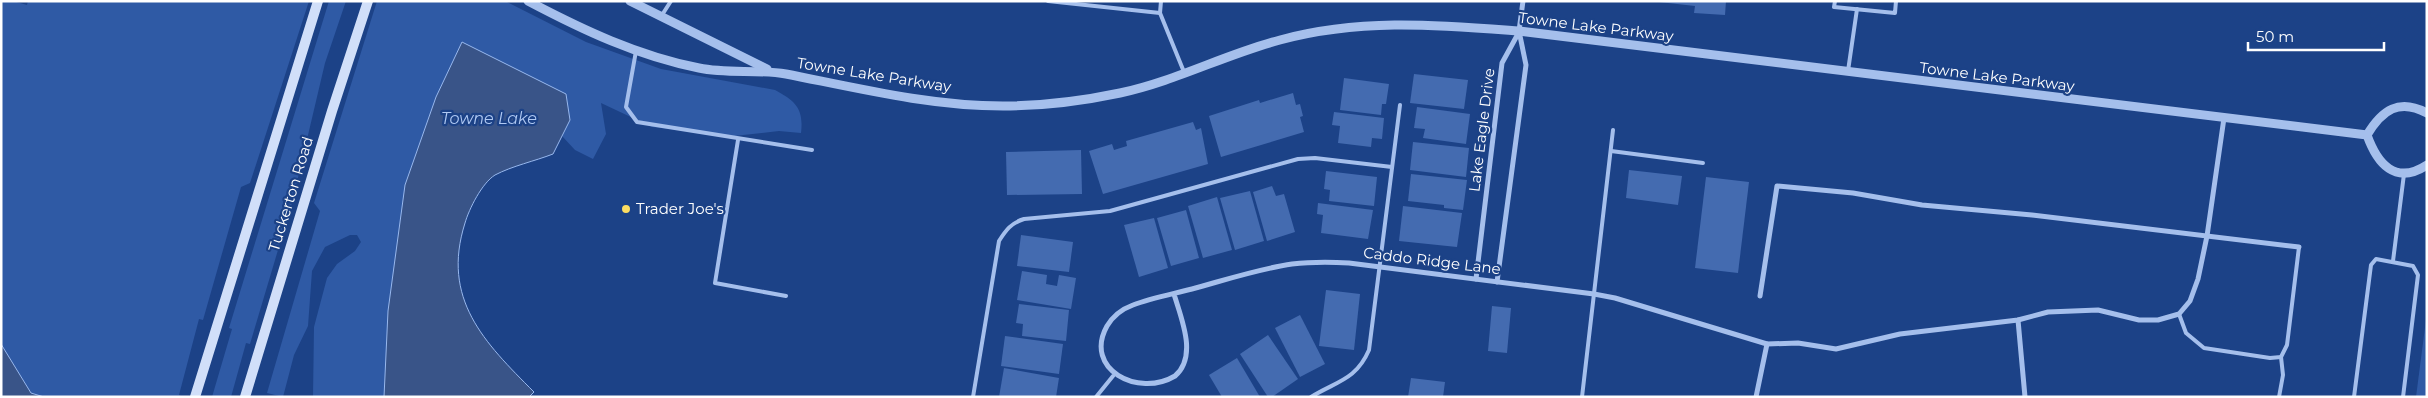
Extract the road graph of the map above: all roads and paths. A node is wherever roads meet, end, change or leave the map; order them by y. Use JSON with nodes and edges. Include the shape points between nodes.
{"nodes":[{"id":1,"x":318,"y":1,"type":"edge"},
{"id":2,"x":368,"y":1,"type":"edge"},
{"id":3,"x":528,"y":1,"type":"edge"},
{"id":4,"x":630,"y":1,"type":"edge"},
{"id":5,"x":671,"y":1,"type":"edge"},
{"id":6,"x":1048,"y":1,"type":"edge"},
{"id":7,"x":1161,"y":1,"type":"edge"},
{"id":8,"x":1523,"y":1,"type":"edge"},
{"id":9,"x":1835,"y":1,"type":"edge"},
{"id":10,"x":1896,"y":1,"type":"edge"},
{"id":11,"x":1857,"y":9,"type":"junction"},
{"id":12,"x":1160,"y":13,"type":"junction"},
{"id":13,"x":661,"y":17,"type":"junction"},
{"id":14,"x":1519,"y":31,"type":"junction"},
{"id":15,"x":636,"y":51,"type":"junction"},
{"id":16,"x":772,"y":72,"type":"junction"},
{"id":17,"x":1848,"y":72,"type":"junction"},
{"id":18,"x":1185,"y":74,"type":"junction"},
{"id":19,"x":1400,"y":105,"type":"dead end"},
{"id":20,"x":2427,"y":113,"type":"edge"},
{"id":21,"x":2224,"y":118,"type":"junction"},
{"id":22,"x":1613,"y":130,"type":"dead end"},
{"id":23,"x":2367,"y":135,"type":"junction"},
{"id":24,"x":738,"y":140,"type":"junction"},
{"id":25,"x":812,"y":150,"type":"dead end"},
{"id":26,"x":1611,"y":152,"type":"junction"},
{"id":27,"x":1703,"y":163,"type":"dead end"},
{"id":28,"x":1392,"y":166,"type":"junction"},
{"id":29,"x":2427,"y":166,"type":"edge"},
{"id":30,"x":2404,"y":174,"type":"junction"},
{"id":31,"x":2207,"y":236,"type":"junction"},
{"id":32,"x":2299,"y":247,"type":"joint"},
{"id":33,"x":2393,"y":261,"type":"junction"},
{"id":34,"x":1380,"y":267,"type":"junction"},
{"id":35,"x":1476,"y":279,"type":"junction"},
{"id":36,"x":1497,"y":282,"type":"junction"},
{"id":37,"x":1174,"y":294,"type":"junction"},
{"id":38,"x":1594,"y":294,"type":"junction"},
{"id":39,"x":786,"y":296,"type":"dead end"},
{"id":40,"x":1760,"y":296,"type":"dead end"},
{"id":41,"x":2179,"y":314,"type":"junction"},
{"id":42,"x":2018,"y":320,"type":"junction"},
{"id":43,"x":1766,"y":344,"type":"junction"},
{"id":44,"x":2281,"y":357,"type":"junction"},
{"id":45,"x":1113,"y":376,"type":"junction"},
{"id":46,"x":197,"y":392,"type":"edge"},
{"id":47,"x":245,"y":397,"type":"edge"},
{"id":48,"x":973,"y":397,"type":"edge"},
{"id":49,"x":1096,"y":397,"type":"edge"},
{"id":50,"x":1311,"y":397,"type":"edge"},
{"id":51,"x":1582,"y":397,"type":"edge"},
{"id":52,"x":1756,"y":397,"type":"edge"},
{"id":53,"x":2025,"y":397,"type":"edge"},
{"id":54,"x":2280,"y":397,"type":"edge"},
{"id":55,"x":2354,"y":397,"type":"edge"},
{"id":56,"x":2404,"y":397,"type":"edge"}],
"edges":[{"from":1,"to":46,"type":"main road"},
{"from":2,"to":47,"type":"main road","name":"Tuckerton Road"},
{"from":3,"to":15,"type":"street","name":"Towne Lake Parkway"},
{"from":4,"to":13,"type":"street","name":"Towne Lake Parkway"},
{"from":5,"to":13,"type":"lane"},
{"from":6,"to":12,"type":"lane"},
{"from":7,"to":12,"type":"lane"},
{"from":8,"to":14,"type":"street"},
{"from":9,"to":11,"type":"lane","via":[[1834,7]]},
{"from":10,"to":11,"type":"lane","via":[[1895,13]]},
{"from":11,"to":17,"type":"lane"},
{"from":12,"to":18,"type":"lane"},
{"from":13,"to":16,"type":"street","name":"Towne Lake Parkway"},
{"from":14,"to":17,"type":"street","name":"Towne Lake Parkway"},
{"from":14,"to":18,"type":"street","name":"Towne Lake Parkway","via":[[1414,23],[1348,26],[1280,40]]},
{"from":14,"to":35,"type":"street","name":"Lake Eagle Drive","via":[[1502,63]]},
{"from":14,"to":36,"type":"street","via":[[1526,65]]},
{"from":15,"to":16,"type":"street","name":"Towne Lake Parkway","via":[[702,69]]},
{"from":15,"to":24,"type":"lane","via":[[626,107],[637,122]]},
{"from":16,"to":18,"type":"street","name":"Towne Lake Parkway","via":[[922,99],[1003,106],[1069,101],[1122,92]]},
{"from":17,"to":21,"type":"street","name":"Towne Lake Parkway"},
{"from":19,"to":28,"type":"lane"},
{"from":20,"to":23,"type":"street","via":[[2407,105],[2397,107],[2376,121]]},
{"from":21,"to":23,"type":"street","name":"Towne Lake Parkway"},
{"from":21,"to":31,"type":"street"},
{"from":22,"to":26,"type":"lane"},
{"from":23,"to":30,"type":"street","via":[[2380,162],[2390,170]]},
{"from":24,"to":25,"type":"lane"},
{"from":24,"to":39,"type":"lane","via":[[715,284]]},
{"from":26,"to":27,"type":"lane"},
{"from":26,"to":38,"type":"lane"},
{"from":28,"to":34,"type":"lane"},
{"from":28,"to":48,"type":"lane","via":[[1315,158],[1298,160],[1110,211],[1014,222],[999,242]]},
{"from":29,"to":30,"type":"street"},
{"from":30,"to":33,"type":"lane"},
{"from":31,"to":32,"type":"street"},
{"from":31,"to":40,"type":"street","via":[[1776,186]]},
{"from":31,"to":41,"type":"street","via":[[2198,279],[2190,301]]},
{"from":32,"to":44,"type":"lane","via":[[2287,345]]},
{"from":33,"to":55,"type":"lane","via":[[2376,259],[2371,265]]},
{"from":33,"to":56,"type":"lane","via":[[2414,266],[2418,276]]},
{"from":34,"to":35,"type":"street","name":"Caddo Ridge Lane"},
{"from":34,"to":37,"type":"street","name":"Caddo Ridge Lane","via":[[1323,262],[1292,264]]},
{"from":34,"to":50,"type":"lane","via":[[1370,350],[1363,364],[1352,376]]},
{"from":35,"to":36,"type":"street","name":"Caddo Ridge Lane"},
{"from":36,"to":38,"type":"street","name":"Caddo Ridge Lane"},
{"from":37,"to":45,"type":"street","name":"Caddo Ridge Lane","via":[[1133,305],[1111,320],[1102,345],[1104,361]]},
{"from":37,"to":45,"type":"street","via":[[1186,338],[1186,358],[1176,375],[1163,385],[1144,389],[1129,387]]},
{"from":38,"to":43,"type":"street","name":"Caddo Ridge Lane"},
{"from":38,"to":51,"type":"lane"},
{"from":41,"to":42,"type":"street","name":"Caddo Ridge Lane","via":[[2158,320],[2139,320],[2098,310],[2048,312]]},
{"from":41,"to":44,"type":"lane","via":[[2186,333],[2204,348]]},
{"from":42,"to":43,"type":"street","name":"Caddo Ridge Lane","via":[[1900,334],[1836,349],[1798,343]]},
{"from":42,"to":53,"type":"street"},
{"from":43,"to":52,"type":"street"},
{"from":44,"to":54,"type":"lane"},
{"from":45,"to":49,"type":"lane"}]}
